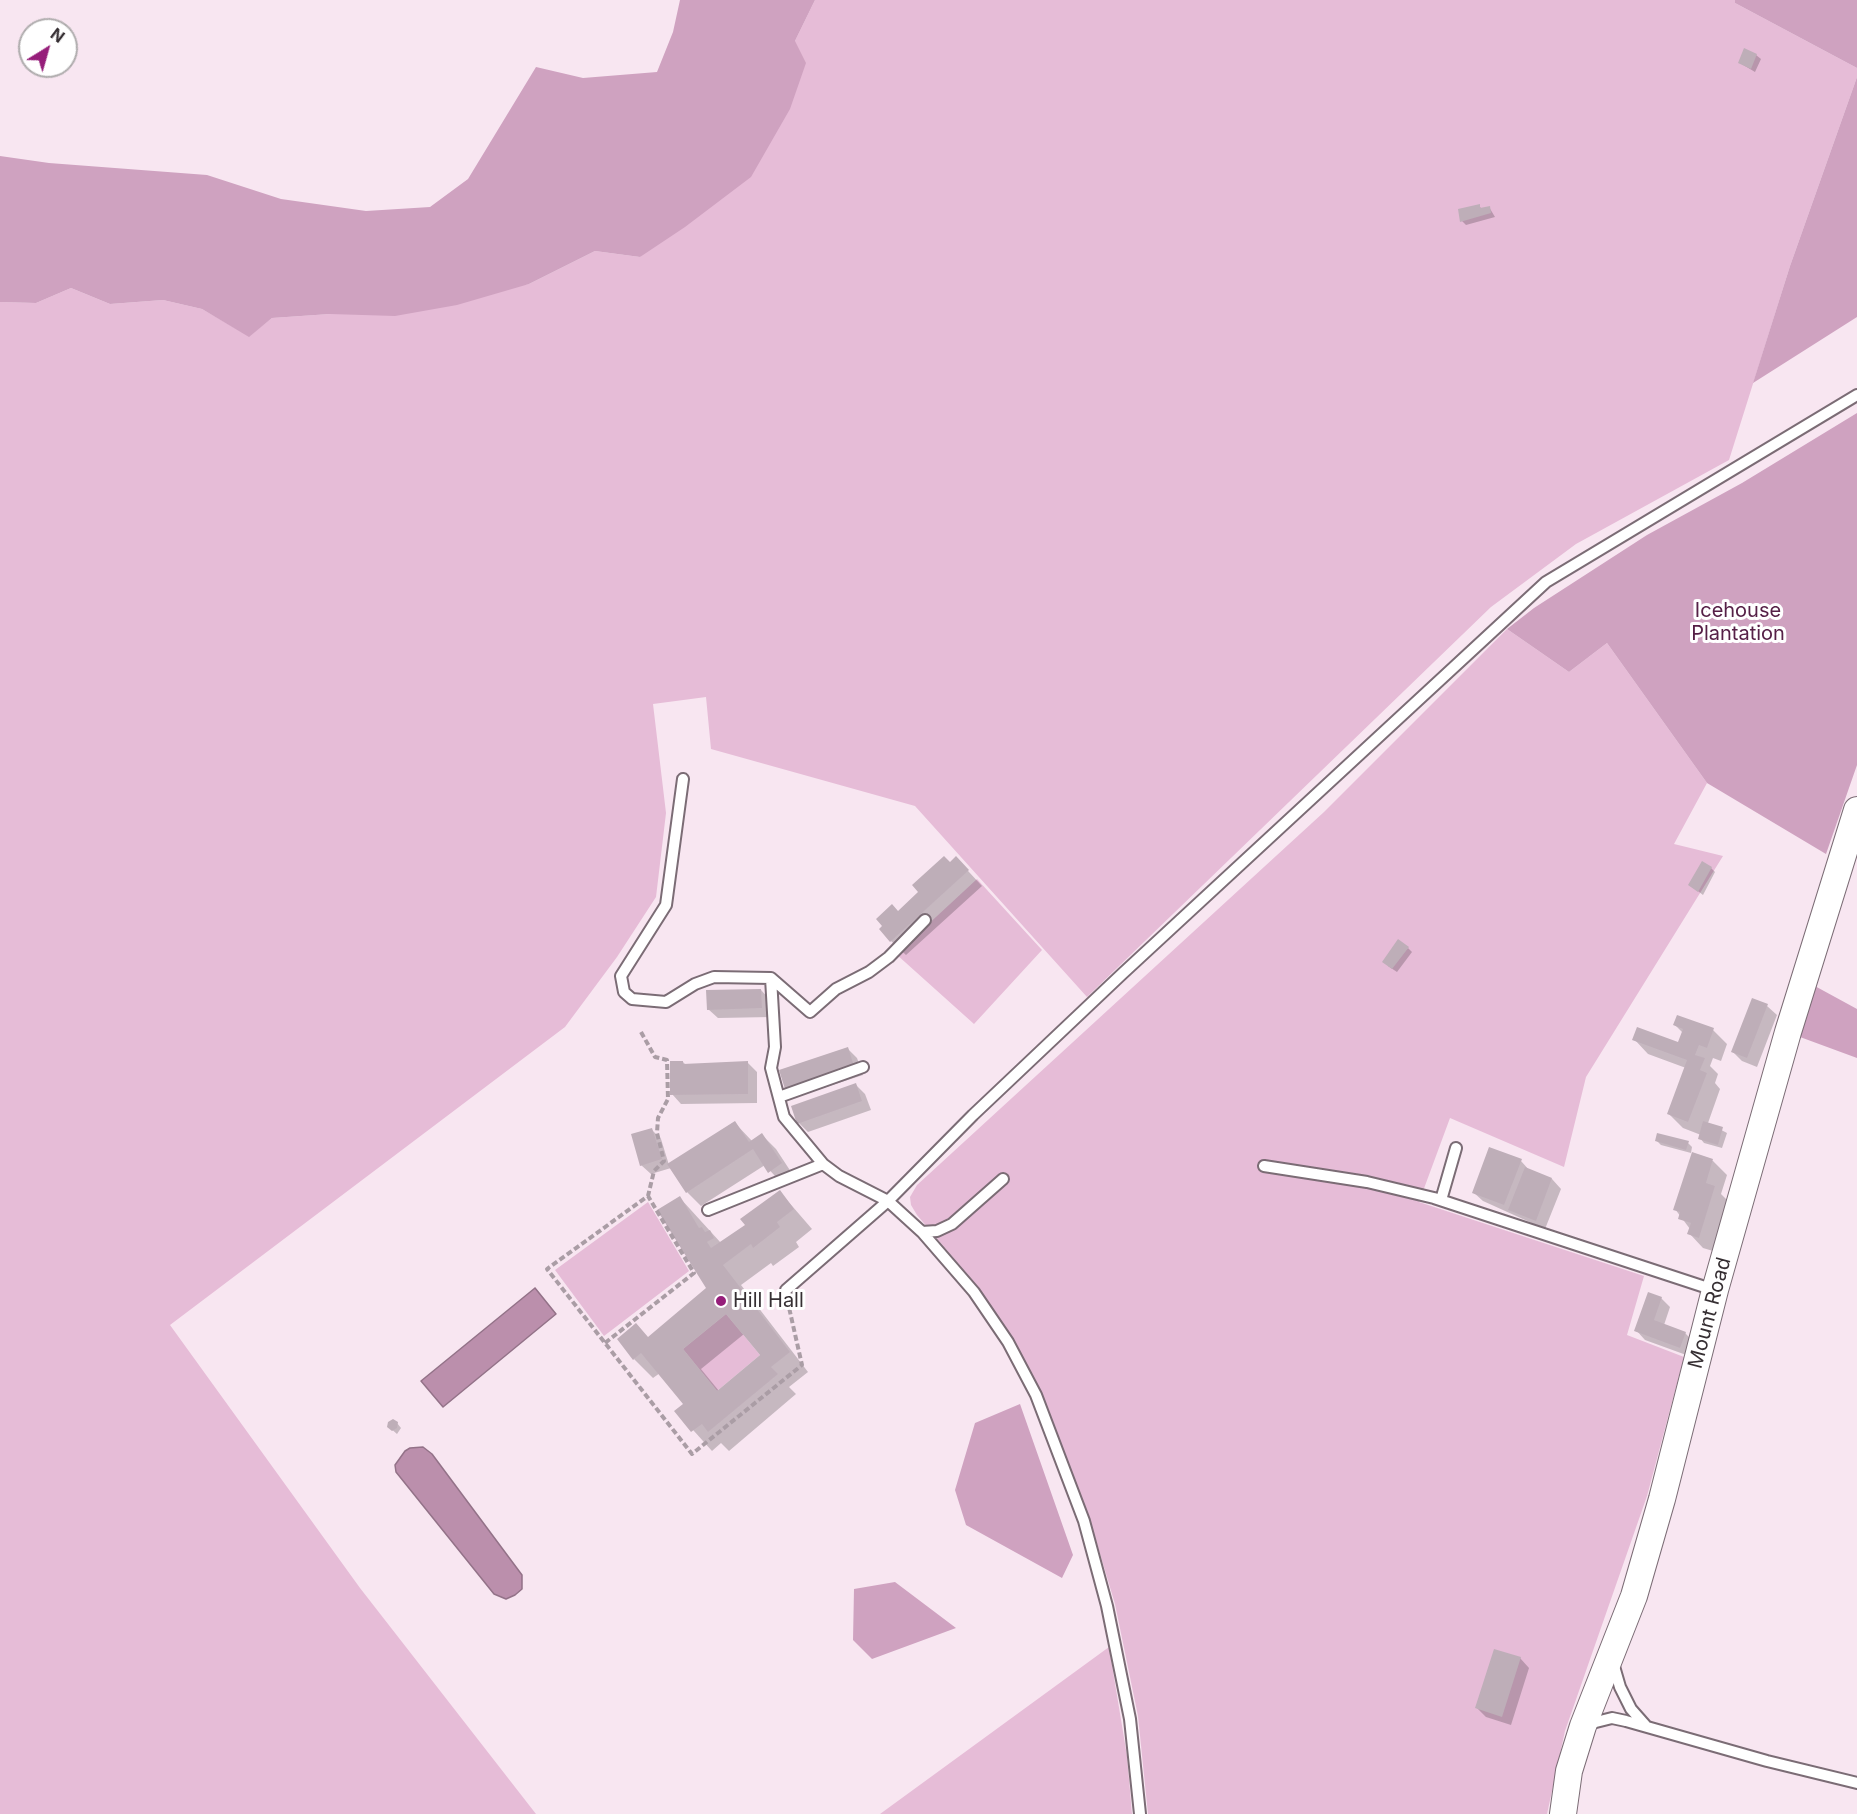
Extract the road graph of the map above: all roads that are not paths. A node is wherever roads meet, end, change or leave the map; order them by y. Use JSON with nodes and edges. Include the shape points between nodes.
{"nodes":[{"id":1,"x":1857,"y":395,"type":"edge"},
{"id":2,"x":683,"y":779,"type":"dead end"},
{"id":3,"x":1857,"y":810,"type":"edge"},
{"id":4,"x":925,"y":920,"type":"dead end"},
{"id":5,"x":771,"y":978,"type":"junction"},
{"id":6,"x":863,"y":1067,"type":"dead end"},
{"id":7,"x":779,"y":1097,"type":"junction"},
{"id":8,"x":1456,"y":1148,"type":"dead end"},
{"id":9,"x":823,"y":1164,"type":"junction"},
{"id":10,"x":1264,"y":1166,"type":"dead end"},
{"id":11,"x":1003,"y":1179,"type":"dead end"},
{"id":12,"x":1442,"y":1200,"type":"junction"},
{"id":13,"x":888,"y":1201,"type":"junction"},
{"id":14,"x":708,"y":1210,"type":"dead end"},
{"id":15,"x":922,"y":1232,"type":"junction"},
{"id":16,"x":786,"y":1290,"type":"road end"},
{"id":17,"x":1715,"y":1290,"type":"junction"},
{"id":18,"x":1611,"y":1657,"type":"junction"},
{"id":19,"x":1583,"y":1726,"type":"junction"},
{"id":20,"x":1646,"y":1727,"type":"junction"},
{"id":21,"x":1857,"y":1783,"type":"edge"},
{"id":22,"x":1140,"y":1814,"type":"edge"},
{"id":23,"x":1563,"y":1814,"type":"edge"}],
"edges":[{"from":1,"to":13,"type":"lane","via":[[1546,582],[1122,974]]},
{"from":2,"to":5,"type":"lane","via":[[666,904],[621,976],[624,992],[633,999],[666,1002],[714,977]]},
{"from":3,"to":17,"type":"street","name":"Mount Road","via":[[1788,1032]]},
{"from":4,"to":5,"type":"lane","via":[[889,957],[836,989],[810,1012]]},
{"from":5,"to":7,"type":"lane","via":[[775,1047],[771,1068]]},
{"from":6,"to":7,"type":"lane"},
{"from":7,"to":9,"type":"lane","via":[[784,1117]]},
{"from":8,"to":12,"type":"lane"},
{"from":9,"to":13,"type":"lane"},
{"from":9,"to":14,"type":"lane"},
{"from":10,"to":12,"type":"lane","via":[[1367,1182]]},
{"from":11,"to":15,"type":"lane","via":[[952,1224]]},
{"from":12,"to":17,"type":"lane"},
{"from":13,"to":15,"type":"lane"},
{"from":13,"to":16,"type":"lane"},
{"from":15,"to":22,"type":"lane","via":[[974,1292],[1008,1342],[1036,1395],[1084,1521],[1107,1606],[1130,1719]]},
{"from":17,"to":18,"type":"street","name":"Mount Road","via":[[1662,1499],[1634,1596]]},
{"from":18,"to":19,"type":"street","name":"Mount Road"},
{"from":18,"to":20,"type":"lane","via":[[1620,1687]]},
{"from":19,"to":20,"type":"lane","via":[[1593,1720],[1612,1718]]},
{"from":19,"to":23,"type":"street","name":"Mount Road","via":[[1569,1771]]},
{"from":20,"to":21,"type":"lane"}]}
